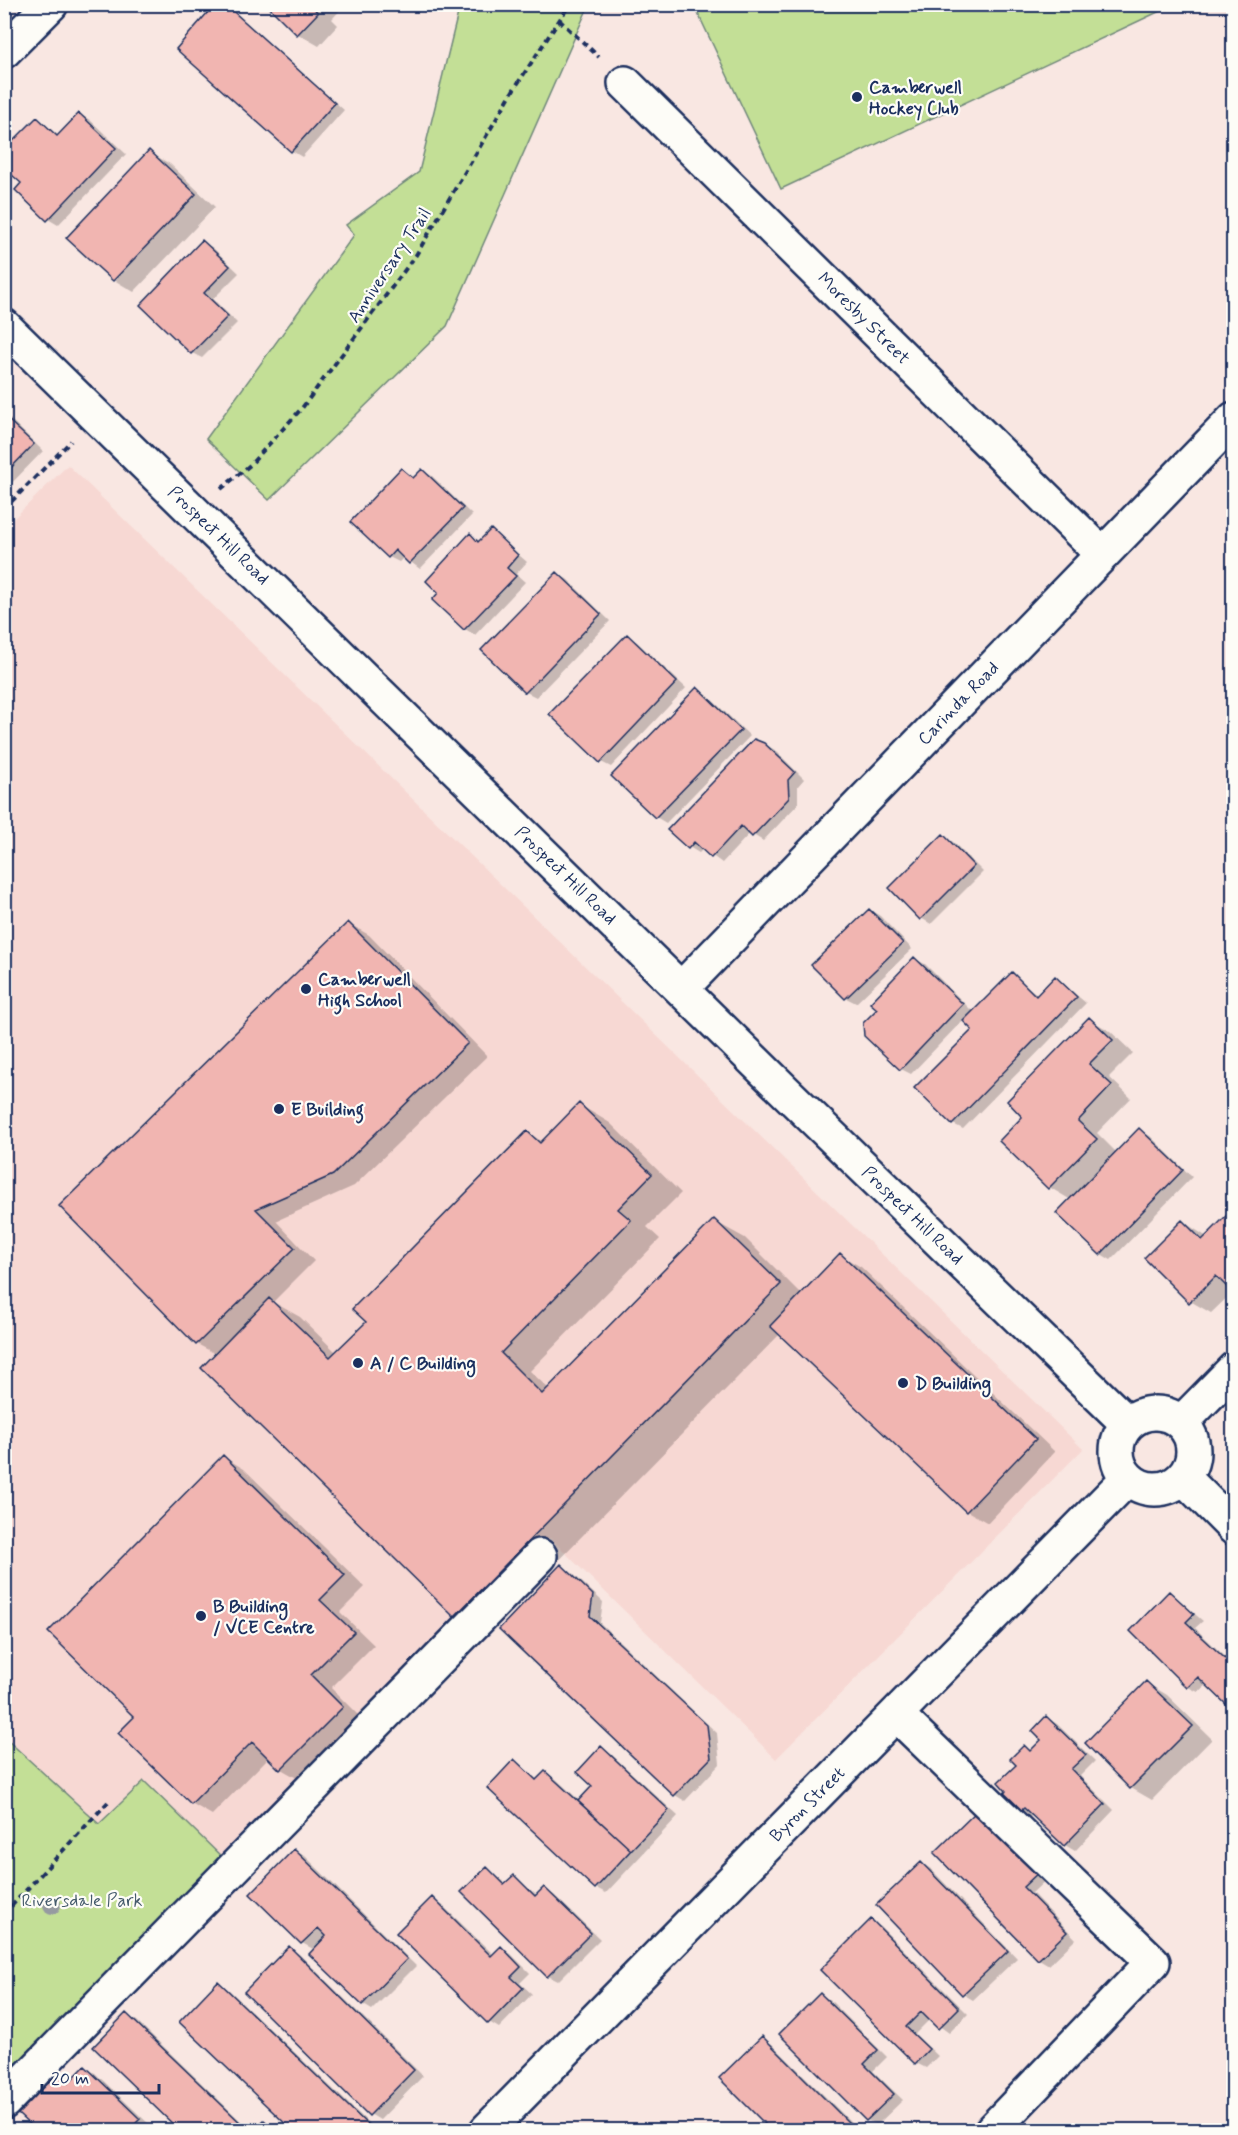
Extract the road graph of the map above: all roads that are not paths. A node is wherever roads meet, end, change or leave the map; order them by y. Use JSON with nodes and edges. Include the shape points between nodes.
{"nodes":[{"id":1,"x":51,"y":4,"type":"edge"},
{"id":2,"x":4,"y":51,"type":"edge"},
{"id":3,"x":625,"y":83,"type":"road end"},
{"id":4,"x":4,"y":326,"type":"edge"},
{"id":5,"x":1233,"y":419,"type":"edge"},
{"id":6,"x":1102,"y":554,"type":"junction"},
{"id":7,"x":682,"y":988,"type":"junction"},
{"id":8,"x":1233,"y":1369,"type":"edge"},
{"id":9,"x":1182,"y":1422,"type":"junction"},
{"id":10,"x":1128,"y":1424,"type":"junction"},
{"id":11,"x":1183,"y":1477,"type":"junction"},
{"id":12,"x":1128,"y":1478,"type":"junction"},
{"id":13,"x":1233,"y":1527,"type":"edge"},
{"id":14,"x":540,"y":1556,"type":"dead end"},
{"id":15,"x":896,"y":1714,"type":"junction"},
{"id":16,"x":4,"y":2102,"type":"edge"},
{"id":17,"x":487,"y":2130,"type":"edge"},
{"id":18,"x":992,"y":2130,"type":"edge"}],
"edges":[{"from":1,"to":2,"type":"street"},
{"from":3,"to":6,"type":"street","name":"Moresby Street"},
{"from":4,"to":7,"type":"street","name":"Prospect Hill Road"},
{"from":5,"to":6,"type":"street","name":"Carinda Road"},
{"from":6,"to":7,"type":"street","name":"Carinda Road"},
{"from":7,"to":10,"type":"street","name":"Prospect Hill Road"},
{"from":8,"to":9,"type":"street"},
{"from":9,"to":10,"type":"street","via":[[1155,1412]]},
{"from":9,"to":11,"type":"street","via":[[1193,1453]]},
{"from":10,"to":12,"type":"street","via":[[1121,1433],[1117,1457]]},
{"from":11,"to":12,"type":"street","via":[[1168,1487],[1153,1489]]},
{"from":11,"to":13,"type":"street"},
{"from":12,"to":15,"type":"street","name":"Byron Street"},
{"from":14,"to":16,"type":"street"},
{"from":15,"to":17,"type":"street","name":"Byron Street"},
{"from":15,"to":18,"type":"street","via":[[1154,1962]]}]}
